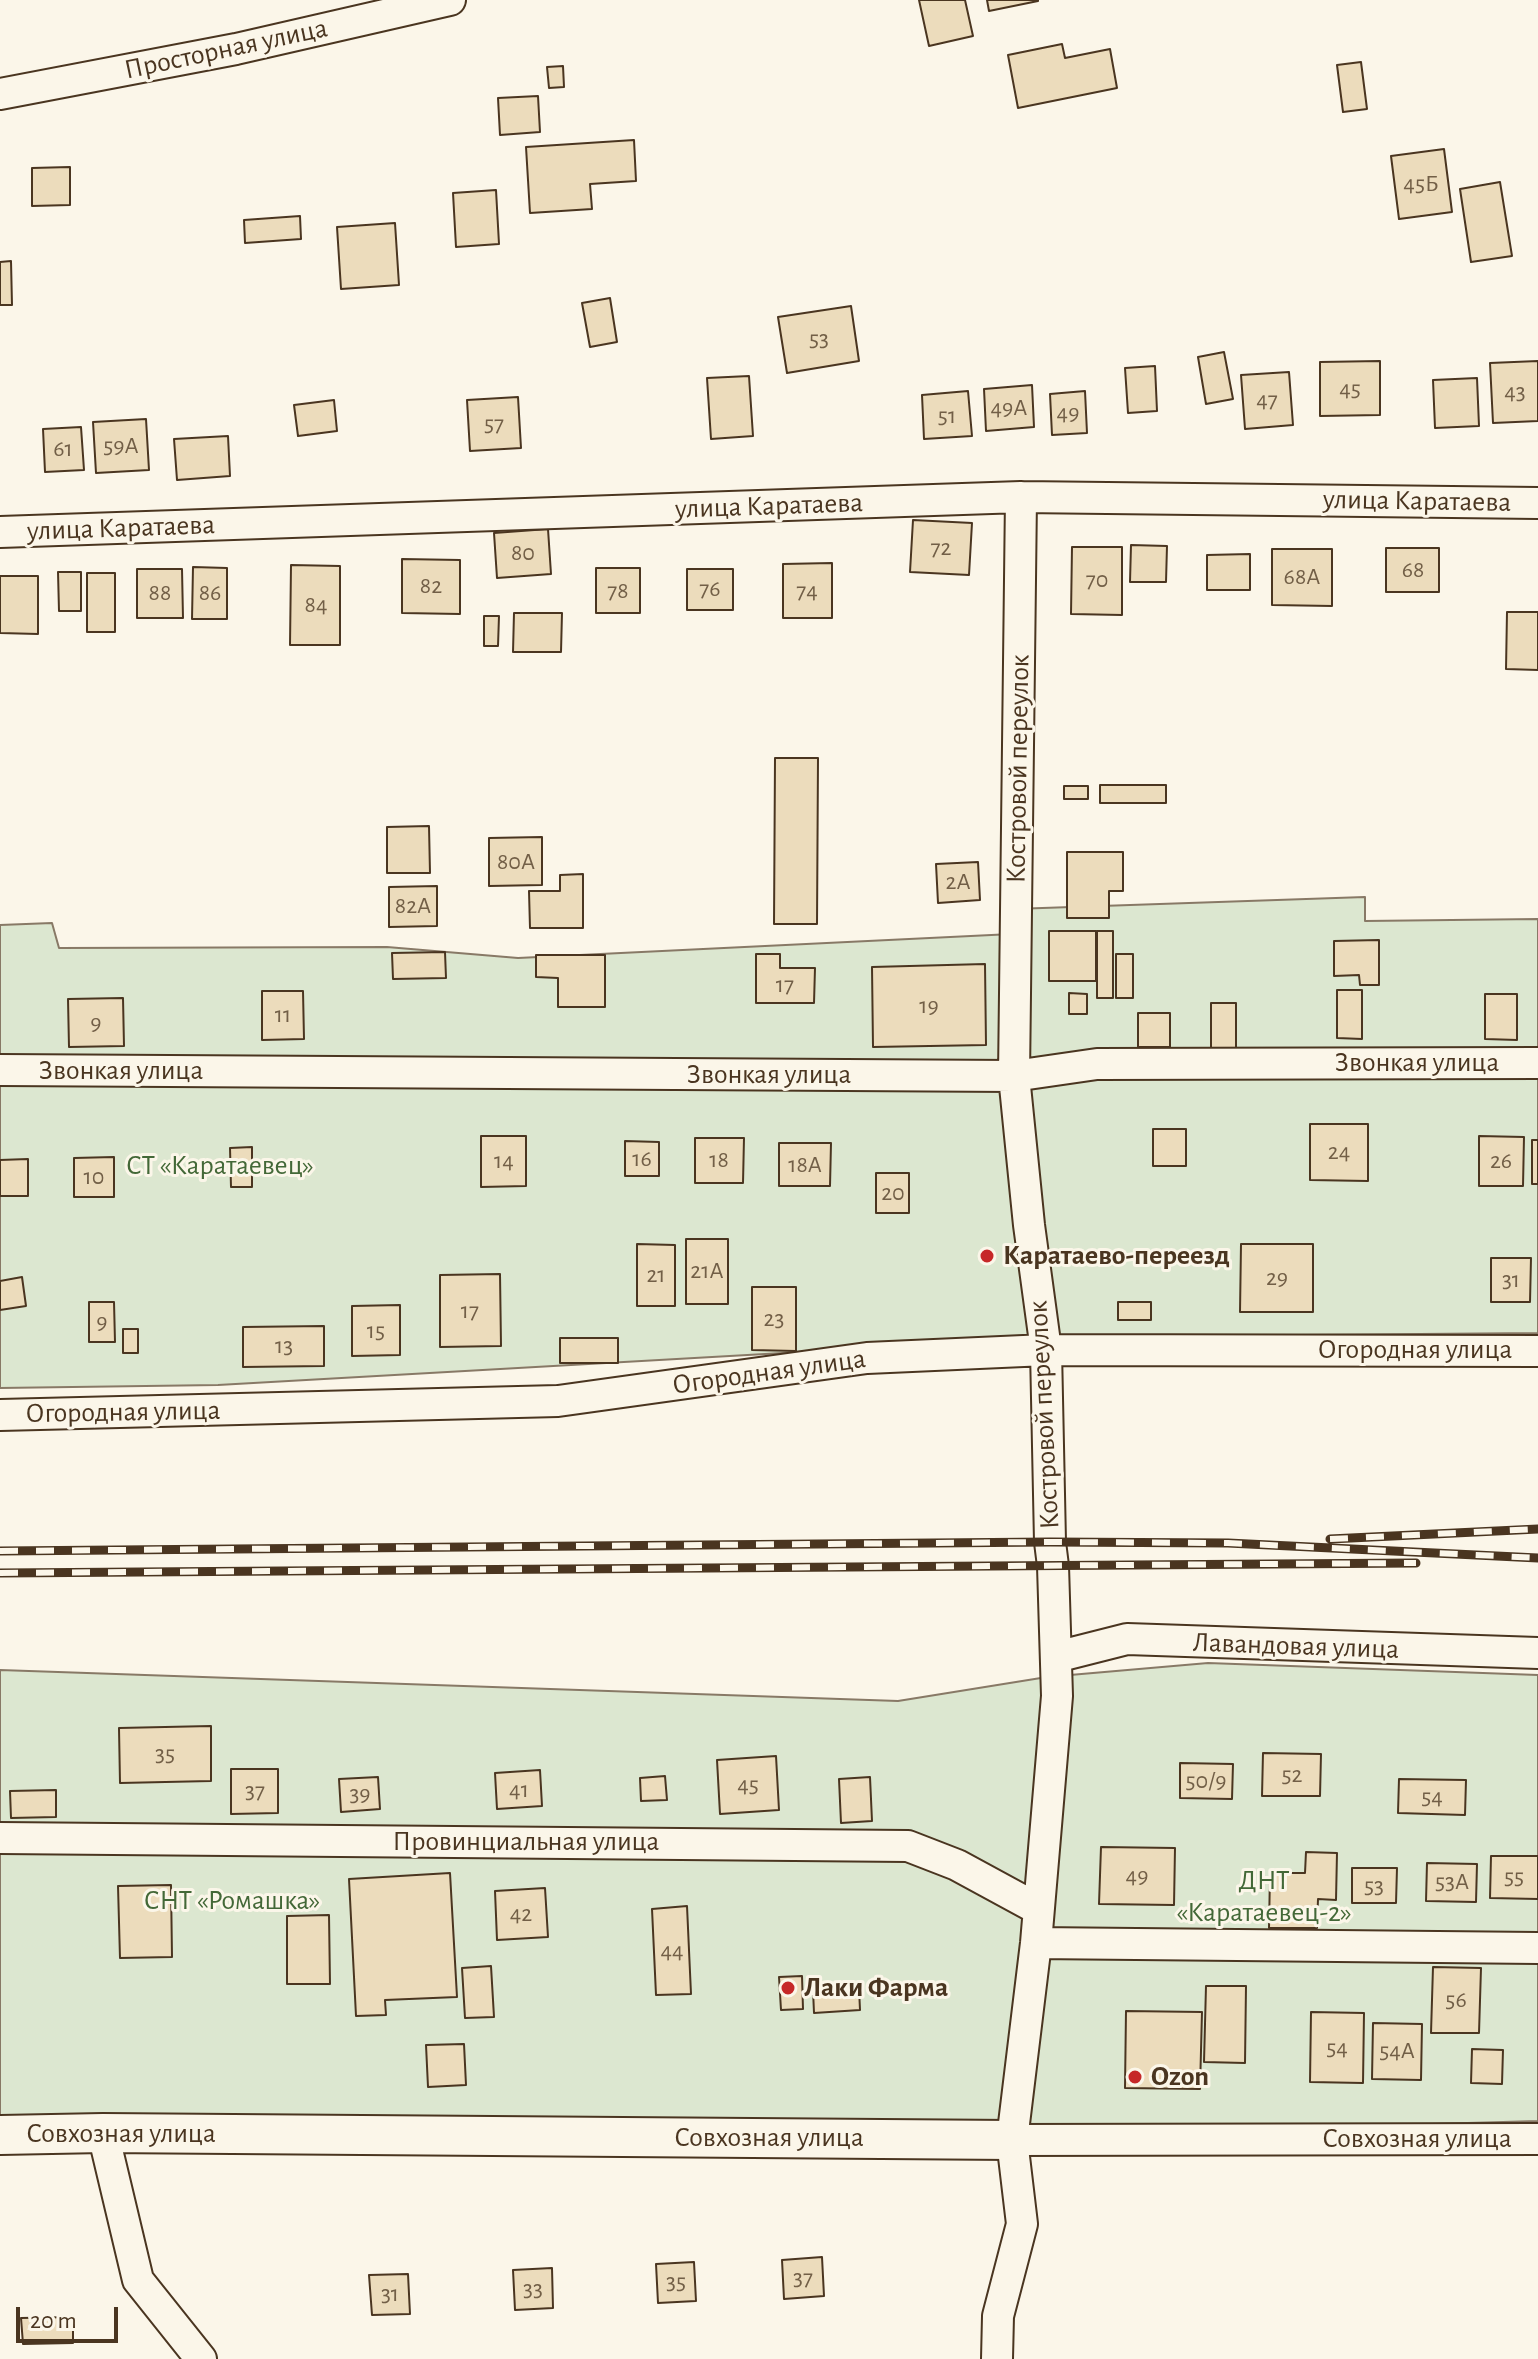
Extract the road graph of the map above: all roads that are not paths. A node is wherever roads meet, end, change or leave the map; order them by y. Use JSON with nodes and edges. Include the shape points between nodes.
{"nodes":[{"id":1,"x":450,"y":0,"type":"edge"},
{"id":2,"x":0,"y":94,"type":"edge"},
{"id":3,"x":1021,"y":497,"type":"junction"},
{"id":4,"x":1538,"y":503,"type":"edge"},
{"id":5,"x":0,"y":532,"type":"edge"},
{"id":6,"x":1538,"y":1063,"type":"edge"},
{"id":7,"x":0,"y":1070,"type":"edge"},
{"id":8,"x":1014,"y":1076,"type":"junction"},
{"id":9,"x":1046,"y":1350,"type":"junction"},
{"id":10,"x":1538,"y":1351,"type":"edge"},
{"id":11,"x":0,"y":1415,"type":"edge"},
{"id":12,"x":1538,"y":1653,"type":"edge"},
{"id":13,"x":1056,"y":1657,"type":"junction"},
{"id":14,"x":0,"y":1838,"type":"edge"},
{"id":15,"x":1038,"y":1909,"type":"junction"},
{"id":16,"x":1036,"y":1943,"type":"junction"},
{"id":17,"x":1538,"y":1948,"type":"edge"},
{"id":18,"x":103,"y":2133,"type":"junction"},
{"id":19,"x":0,"y":2135,"type":"edge"},
{"id":20,"x":1538,"y":2139,"type":"edge"},
{"id":21,"x":1012,"y":2140,"type":"junction"},
{"id":22,"x":201,"y":2359,"type":"edge"},
{"id":23,"x":997,"y":2359,"type":"edge"}],
"edges":[{"from":1,"to":2,"type":"street","name":"Просторная улица","via":[[236,49]]},
{"from":3,"to":4,"type":"street","name":"улица Каратаева"},
{"from":3,"to":5,"type":"street","name":"улица Каратаева"},
{"from":3,"to":8,"type":"street","name":"Костровой переулок"},
{"from":6,"to":8,"type":"street","name":"Звонкая улица","via":[[1097,1064]]},
{"from":7,"to":8,"type":"street","name":"Звонкая улица"},
{"from":8,"to":9,"type":"street","name":"Костровой переулок"},
{"from":9,"to":10,"type":"street","name":"Огородная улица"},
{"from":9,"to":11,"type":"street","name":"Огородная улица","via":[[867,1358],[558,1401]]},
{"from":9,"to":13,"type":"street","name":"Костровой переулок"},
{"from":12,"to":13,"type":"street","name":"Лавандовая улица","via":[[1127,1639]]},
{"from":13,"to":15,"type":"street","name":"Костровой переулок"},
{"from":14,"to":15,"type":"street","name":"Провинциальная улица","via":[[908,1846],[957,1865]]},
{"from":15,"to":16,"type":"street","name":"Костровой переулок"},
{"from":16,"to":17,"type":"street"},
{"from":16,"to":21,"type":"street","name":"Костровой переулок"},
{"from":18,"to":19,"type":"street","name":"Совхозная улица"},
{"from":18,"to":21,"type":"street","name":"Совхозная улица"},
{"from":18,"to":22,"type":"street","via":[[138,2280]]},
{"from":20,"to":21,"type":"street","name":"Совхозная улица"},
{"from":21,"to":23,"type":"street","name":"Костровой переулок","via":[[1022,2224],[998,2316]]}]}
